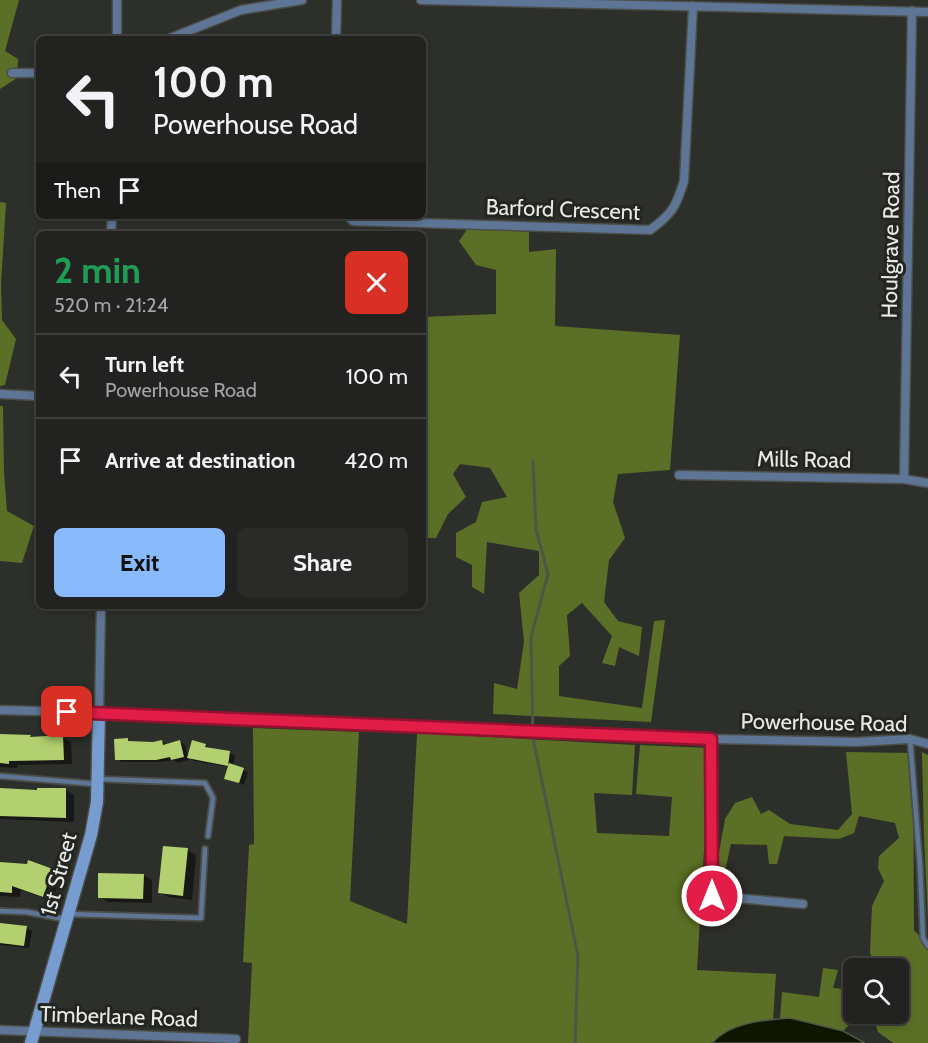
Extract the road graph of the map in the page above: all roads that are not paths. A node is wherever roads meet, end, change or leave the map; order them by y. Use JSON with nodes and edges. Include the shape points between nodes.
{"nodes":[{"id":1,"x":117,"y":0,"type":"edge"},
{"id":2,"x":302,"y":0,"type":"edge"},
{"id":3,"x":337,"y":0,"type":"edge"},
{"id":4,"x":421,"y":0,"type":"edge"},
{"id":5,"x":693,"y":6,"type":"junction"},
{"id":6,"x":912,"y":11,"type":"junction"},
{"id":7,"x":928,"y":12,"type":"edge"},
{"id":8,"x":117,"y":36,"type":"edge"},
{"id":9,"x":176,"y":36,"type":"edge"},
{"id":10,"x":336,"y":36,"type":"edge"},
{"id":11,"x":12,"y":73,"type":"dead end"},
{"id":12,"x":36,"y":73,"type":"edge"},
{"id":13,"x":351,"y":219,"type":"edge"},
{"id":14,"x":0,"y":394,"type":"edge"},
{"id":15,"x":36,"y":396,"type":"edge"},
{"id":16,"x":679,"y":475,"type":"dead end"},
{"id":17,"x":904,"y":479,"type":"junction"},
{"id":18,"x":928,"y":483,"type":"edge"},
{"id":19,"x":101,"y":609,"type":"edge"},
{"id":20,"x":0,"y":710,"type":"edge"},
{"id":21,"x":99,"y":713,"type":"junction"},
{"id":22,"x":711,"y":739,"type":"junction"},
{"id":23,"x":909,"y":739,"type":"junction"},
{"id":24,"x":928,"y":744,"type":"edge"},
{"id":25,"x":0,"y":776,"type":"edge"},
{"id":26,"x":97,"y":782,"type":"junction"},
{"id":27,"x":208,"y":836,"type":"dead end"},
{"id":28,"x":205,"y":849,"type":"dead end"},
{"id":29,"x":802,"y":904,"type":"dead end"},
{"id":30,"x":0,"y":911,"type":"edge"},
{"id":31,"x":68,"y":917,"type":"junction"},
{"id":32,"x":928,"y":946,"type":"edge"},
{"id":33,"x":0,"y":1030,"type":"edge"},
{"id":34,"x":34,"y":1030,"type":"junction"},
{"id":35,"x":236,"y":1039,"type":"dead end"},
{"id":36,"x":180,"y":1040,"type":"edge"},
{"id":37,"x":31,"y":1043,"type":"edge"}],
"edges":[{"from":1,"to":8,"type":"street"},
{"from":2,"to":9,"type":"street","via":[[241,10]]},
{"from":3,"to":10,"type":"street"},
{"from":4,"to":5,"type":"street"},
{"from":5,"to":6,"type":"street"},
{"from":5,"to":13,"type":"street","name":"Barford Crescent","via":[[684,180],[666,219],[650,230]]},
{"from":6,"to":7,"type":"street"},
{"from":6,"to":17,"type":"street","name":"Houlgrave Road"},
{"from":11,"to":12,"type":"street"},
{"from":14,"to":15,"type":"street"},
{"from":16,"to":17,"type":"street","name":"Mills Road"},
{"from":17,"to":18,"type":"street","name":"Mills Road"},
{"from":19,"to":21,"type":"street"},
{"from":20,"to":21,"type":"street","name":"Powerhouse Road"},
{"from":21,"to":22,"type":"street","name":"Powerhouse Road"},
{"from":21,"to":26,"type":"street","name":"1st Street"},
{"from":22,"to":23,"type":"street","name":"Powerhouse Road"},
{"from":22,"to":29,"type":"street","via":[[712,896]]},
{"from":23,"to":24,"type":"street","name":"Powerhouse Road"},
{"from":23,"to":32,"type":"lane","via":[[921,917]]},
{"from":25,"to":26,"type":"lane"},
{"from":26,"to":27,"type":"lane","via":[[205,783],[213,798]]},
{"from":26,"to":31,"type":"street","name":"1st Street","via":[[91,835]]},
{"from":28,"to":31,"type":"lane","via":[[201,918]]},
{"from":30,"to":31,"type":"lane"},
{"from":31,"to":34,"type":"street","name":"1st Street"},
{"from":33,"to":34,"type":"street","name":"Timberlane Road"},
{"from":34,"to":36,"type":"street","name":"Timberlane Road"},
{"from":34,"to":37,"type":"street","name":"1st Street"},
{"from":35,"to":36,"type":"street","name":"Timberlane Road"}]}
